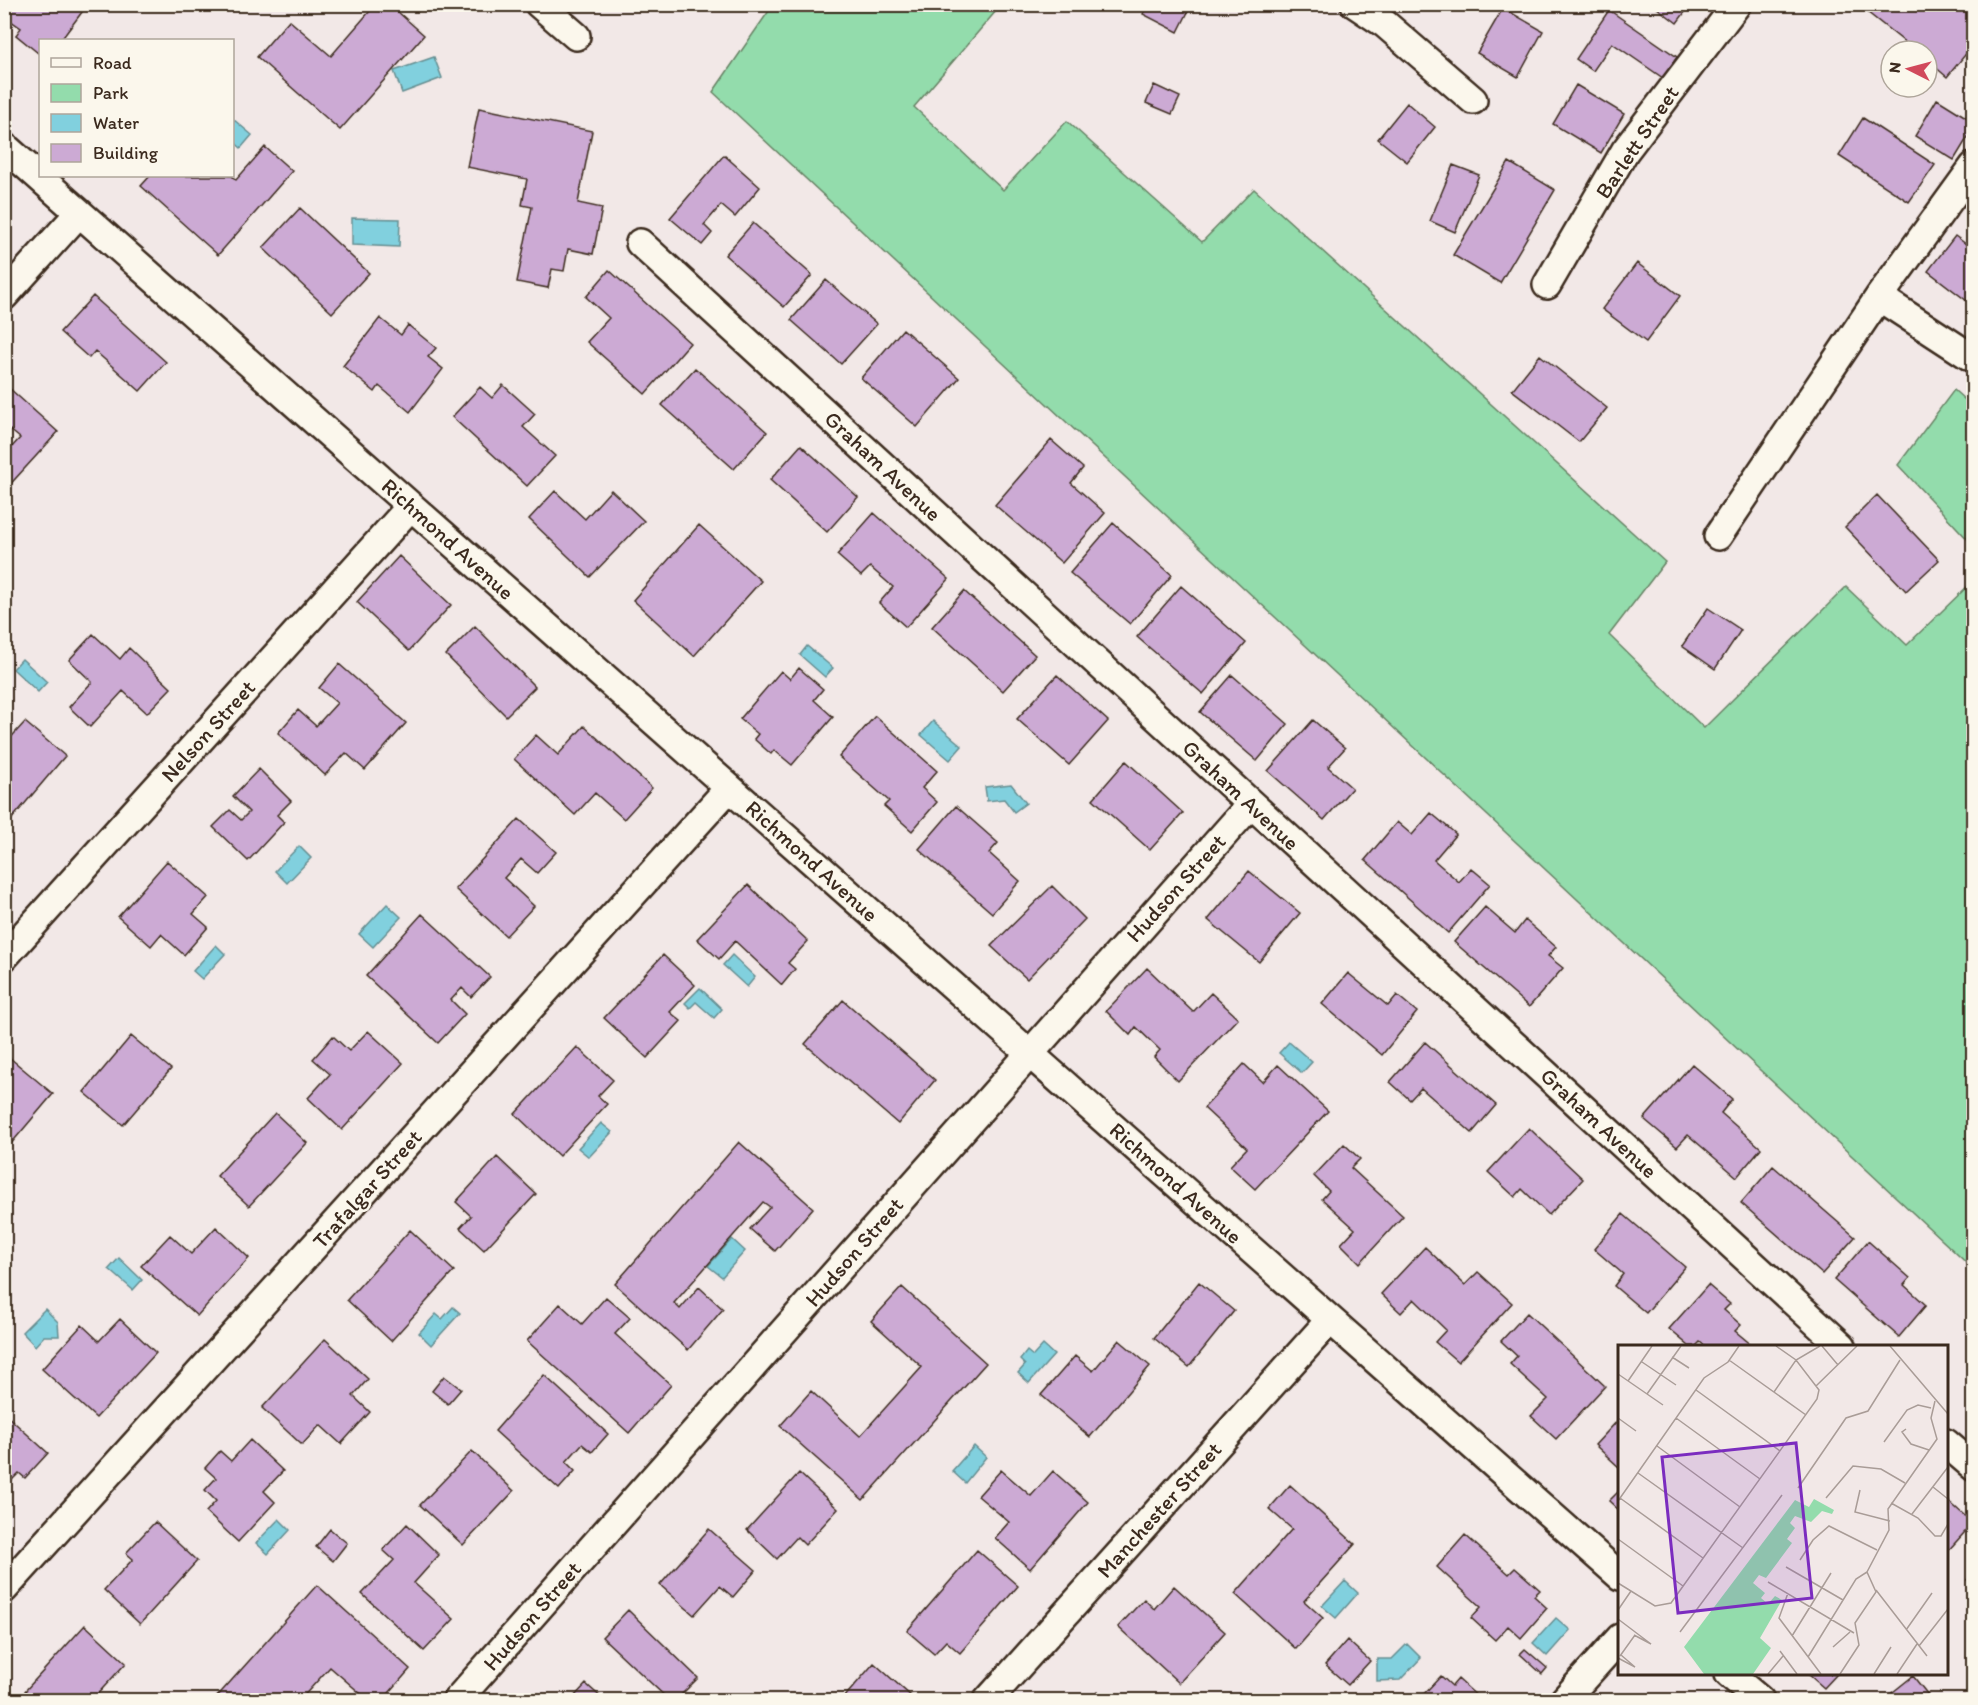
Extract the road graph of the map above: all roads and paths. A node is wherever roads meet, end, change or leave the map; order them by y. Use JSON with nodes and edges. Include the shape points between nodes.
{"nodes":[{"id":1,"x":539,"y":4,"type":"edge"},
{"id":2,"x":1355,"y":4,"type":"edge"},
{"id":3,"x":1737,"y":4,"type":"edge"},
{"id":4,"x":576,"y":36,"type":"dead end"},
{"id":5,"x":1473,"y":100,"type":"dead end"},
{"id":6,"x":4,"y":146,"type":"edge"},
{"id":7,"x":1974,"y":166,"type":"edge"},
{"id":8,"x":79,"y":213,"type":"junction"},
{"id":9,"x":640,"y":243,"type":"dead end"},
{"id":10,"x":1547,"y":285,"type":"dead end"},
{"id":11,"x":4,"y":296,"type":"edge"},
{"id":12,"x":1879,"y":297,"type":"junction"},
{"id":13,"x":1974,"y":359,"type":"edge"},
{"id":14,"x":411,"y":506,"type":"junction"},
{"id":15,"x":1718,"y":536,"type":"dead end"},
{"id":16,"x":729,"y":788,"type":"junction"},
{"id":17,"x":1251,"y":804,"type":"junction"},
{"id":18,"x":4,"y":957,"type":"edge"},
{"id":19,"x":1029,"y":1054,"type":"junction"},
{"id":20,"x":1330,"y":1320,"type":"junction"},
{"id":21,"x":1840,"y":1345,"type":"edge"},
{"id":22,"x":1948,"y":1444,"type":"edge"},
{"id":23,"x":1974,"y":1467,"type":"edge"},
{"id":24,"x":1618,"y":1574,"type":"edge"},
{"id":25,"x":4,"y":1589,"type":"edge"},
{"id":26,"x":1618,"y":1640,"type":"edge"},
{"id":27,"x":1730,"y":1675,"type":"edge"},
{"id":28,"x":457,"y":1701,"type":"edge"},
{"id":29,"x":988,"y":1701,"type":"edge"},
{"id":30,"x":1564,"y":1701,"type":"edge"},
{"id":31,"x":1760,"y":1701,"type":"edge"}],
"edges":[{"from":1,"to":4,"type":"street"},
{"from":2,"to":5,"type":"street","via":[[1385,24]]},
{"from":3,"to":10,"type":"street","name":"Barlett Street","via":[[1625,151]]},
{"from":6,"to":8,"type":"street","name":"Richmond Avenue"},
{"from":7,"to":12,"type":"street"},
{"from":8,"to":11,"type":"street"},
{"from":8,"to":14,"type":"street","name":"Richmond Avenue"},
{"from":9,"to":17,"type":"street","name":"Graham Avenue"},
{"from":12,"to":13,"type":"street"},
{"from":12,"to":15,"type":"street"},
{"from":14,"to":16,"type":"street","name":"Richmond Avenue"},
{"from":14,"to":18,"type":"street","name":"Nelson Street"},
{"from":16,"to":19,"type":"street","name":"Richmond Avenue"},
{"from":16,"to":25,"type":"street","name":"Trafalgar Street"},
{"from":17,"to":19,"type":"street","name":"Hudson Street"},
{"from":17,"to":21,"type":"street","name":"Graham Avenue"},
{"from":19,"to":20,"type":"street","name":"Richmond Avenue"},
{"from":19,"to":28,"type":"street","name":"Hudson Street"},
{"from":20,"to":24,"type":"street","name":"Richmond Avenue"},
{"from":20,"to":29,"type":"street","name":"Manchester Street"},
{"from":22,"to":23,"type":"street"},
{"from":26,"to":30,"type":"street"},
{"from":27,"to":31,"type":"street"}]}
